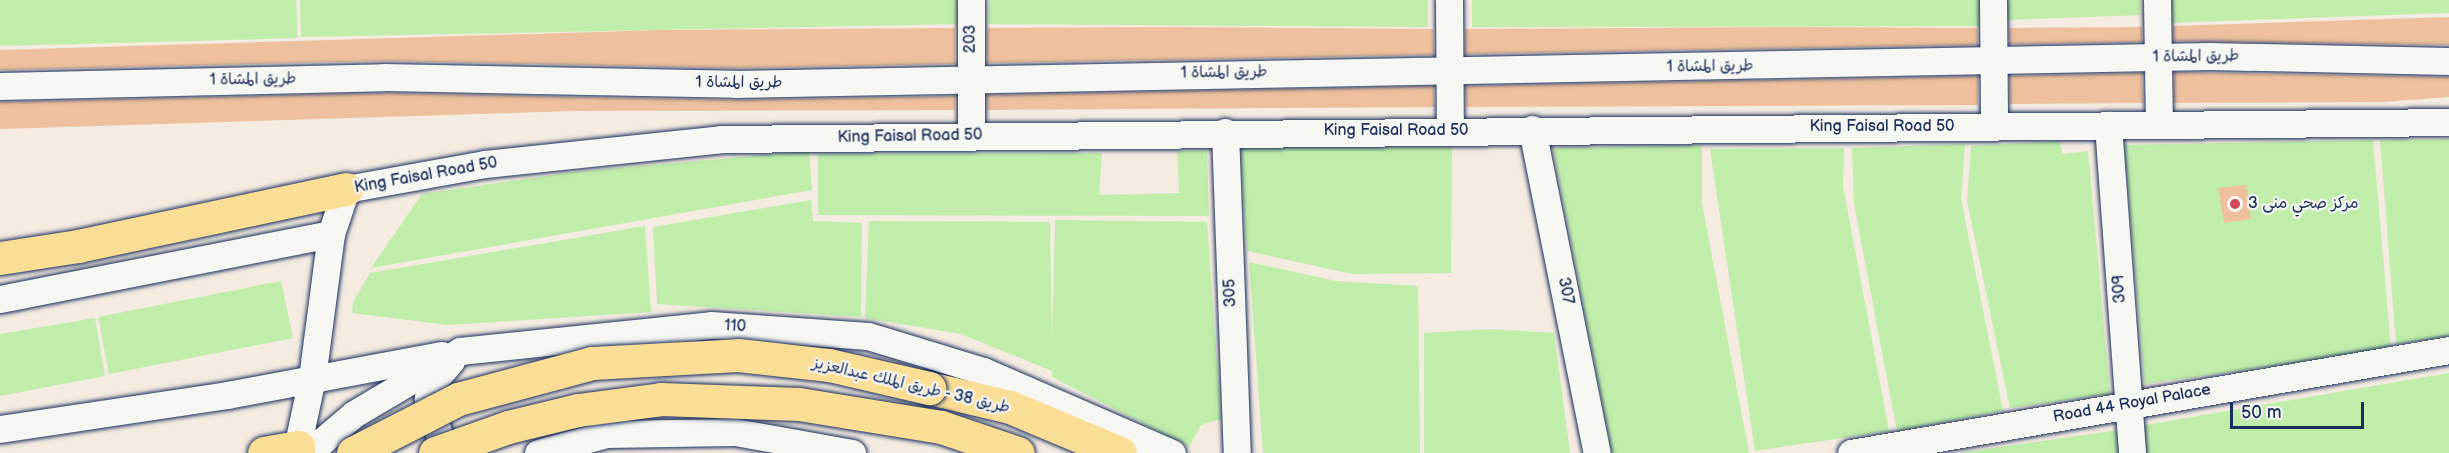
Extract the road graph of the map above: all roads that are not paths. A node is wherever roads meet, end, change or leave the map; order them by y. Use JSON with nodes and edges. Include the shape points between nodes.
{"nodes":[{"id":1,"x":971,"y":0,"type":"edge"},
{"id":2,"x":1449,"y":0,"type":"edge"},
{"id":3,"x":1993,"y":0,"type":"edge"},
{"id":4,"x":2157,"y":0,"type":"edge"},
{"id":5,"x":2158,"y":58,"type":"junction"},
{"id":6,"x":2449,"y":61,"type":"edge"},
{"id":7,"x":1994,"y":62,"type":"junction"},
{"id":8,"x":1449,"y":71,"type":"junction"},
{"id":9,"x":971,"y":78,"type":"junction"},
{"id":10,"x":0,"y":86,"type":"edge"},
{"id":11,"x":2449,"y":122,"type":"edge"},
{"id":12,"x":2159,"y":124,"type":"junction"},
{"id":13,"x":2108,"y":125,"type":"junction"},
{"id":14,"x":1994,"y":126,"type":"junction"},
{"id":15,"x":1532,"y":129,"type":"junction"},
{"id":16,"x":1450,"y":130,"type":"junction"},
{"id":17,"x":1225,"y":132,"type":"junction"},
{"id":18,"x":972,"y":136,"type":"junction"},
{"id":19,"x":346,"y":189,"type":"junction"},
{"id":20,"x":331,"y":234,"type":"junction"},
{"id":21,"x":0,"y":258,"type":"edge"},
{"id":22,"x":0,"y":299,"type":"edge"},
{"id":23,"x":2449,"y":350,"type":"edge"},
{"id":24,"x":460,"y":351,"type":"junction"},
{"id":25,"x":312,"y":378,"type":"junction"},
{"id":26,"x":2128,"y":405,"type":"junction"},
{"id":27,"x":0,"y":429,"type":"edge"},
{"id":28,"x":301,"y":451,"type":"edge"},
{"id":29,"x":264,"y":453,"type":"edge"},
{"id":30,"x":353,"y":453,"type":"edge"},
{"id":31,"x":435,"y":453,"type":"edge"},
{"id":32,"x":457,"y":453,"type":"edge"},
{"id":33,"x":538,"y":453,"type":"edge"},
{"id":34,"x":852,"y":453,"type":"edge"},
{"id":35,"x":1018,"y":453,"type":"edge"},
{"id":36,"x":1120,"y":453,"type":"edge"},
{"id":37,"x":1172,"y":453,"type":"edge"},
{"id":38,"x":1237,"y":453,"type":"edge"},
{"id":39,"x":1597,"y":453,"type":"edge"},
{"id":40,"x":1851,"y":453,"type":"edge"},
{"id":41,"x":2132,"y":453,"type":"edge"}],
"edges":[{"from":1,"to":9,"type":"street","name":"203"},
{"from":2,"to":8,"type":"street"},
{"from":3,"to":7,"type":"street"},
{"from":4,"to":5,"type":"street"},
{"from":5,"to":6,"type":"street","name":"طريق المشاة 1"},
{"from":5,"to":7,"type":"street","name":"طريق المشاة 1"},
{"from":5,"to":12,"type":"street"},
{"from":7,"to":8,"type":"street","name":"طريق المشاة 1"},
{"from":7,"to":14,"type":"street"},
{"from":8,"to":9,"type":"street","name":"طريق المشاة 1"},
{"from":8,"to":16,"type":"street"},
{"from":9,"to":10,"type":"street","name":"طريق المشاة 1","via":[[735,84],[384,77]]},
{"from":9,"to":18,"type":"street","name":"203"},
{"from":11,"to":12,"type":"street","name":"King Faisal Road 50"},
{"from":12,"to":13,"type":"street","name":"King Faisal Road 50"},
{"from":13,"to":14,"type":"street","name":"King Faisal Road 50"},
{"from":13,"to":26,"type":"street","name":"309"},
{"from":14,"to":15,"type":"street","name":"King Faisal Road 50"},
{"from":15,"to":16,"type":"street","name":"King Faisal Road 50"},
{"from":15,"to":39,"type":"street","name":"307"},
{"from":16,"to":17,"type":"street","name":"King Faisal Road 50"},
{"from":17,"to":18,"type":"street","name":"King Faisal Road 50"},
{"from":17,"to":38,"type":"street","name":"305"},
{"from":18,"to":19,"type":"street","name":"King Faisal Road 50","via":[[721,139],[485,164]]},
{"from":19,"to":20,"type":"street"},
{"from":19,"to":21,"type":"main road","via":[[78,246]]},
{"from":20,"to":22,"type":"street"},
{"from":20,"to":25,"type":"street"},
{"from":23,"to":26,"type":"street","name":"Road 44 Royal Palace"},
{"from":24,"to":25,"type":"street"},
{"from":24,"to":28,"type":"street","name":"110","via":[[354,414]]},
{"from":24,"to":32,"type":"street","via":[[436,378],[428,398],[440,438]]},
{"from":24,"to":37,"type":"street","name":"110","via":[[495,344],[711,325],[868,336],[983,371]]},
{"from":25,"to":27,"type":"street"},
{"from":25,"to":28,"type":"street"},
{"from":26,"to":40,"type":"street","name":"Road 44 Royal Palace"},
{"from":26,"to":41,"type":"street","name":"309"},
{"from":28,"to":29,"type":"main road"},
{"from":30,"to":36,"type":"main road","name":"طريق 38 - طريق الملك عبدالعزيز","bridge":true,"via":[[458,399],[592,363],[738,355],[829,365],[1010,407]]},
{"from":31,"to":35,"type":"main road","name":"طريق 38 - طريق الملك عبدالعزيز","bridge":true,"via":[[578,410],[660,399],[799,404],[941,427]]},
{"from":33,"to":34,"type":"street","via":[[606,434],[735,432]]}]}
